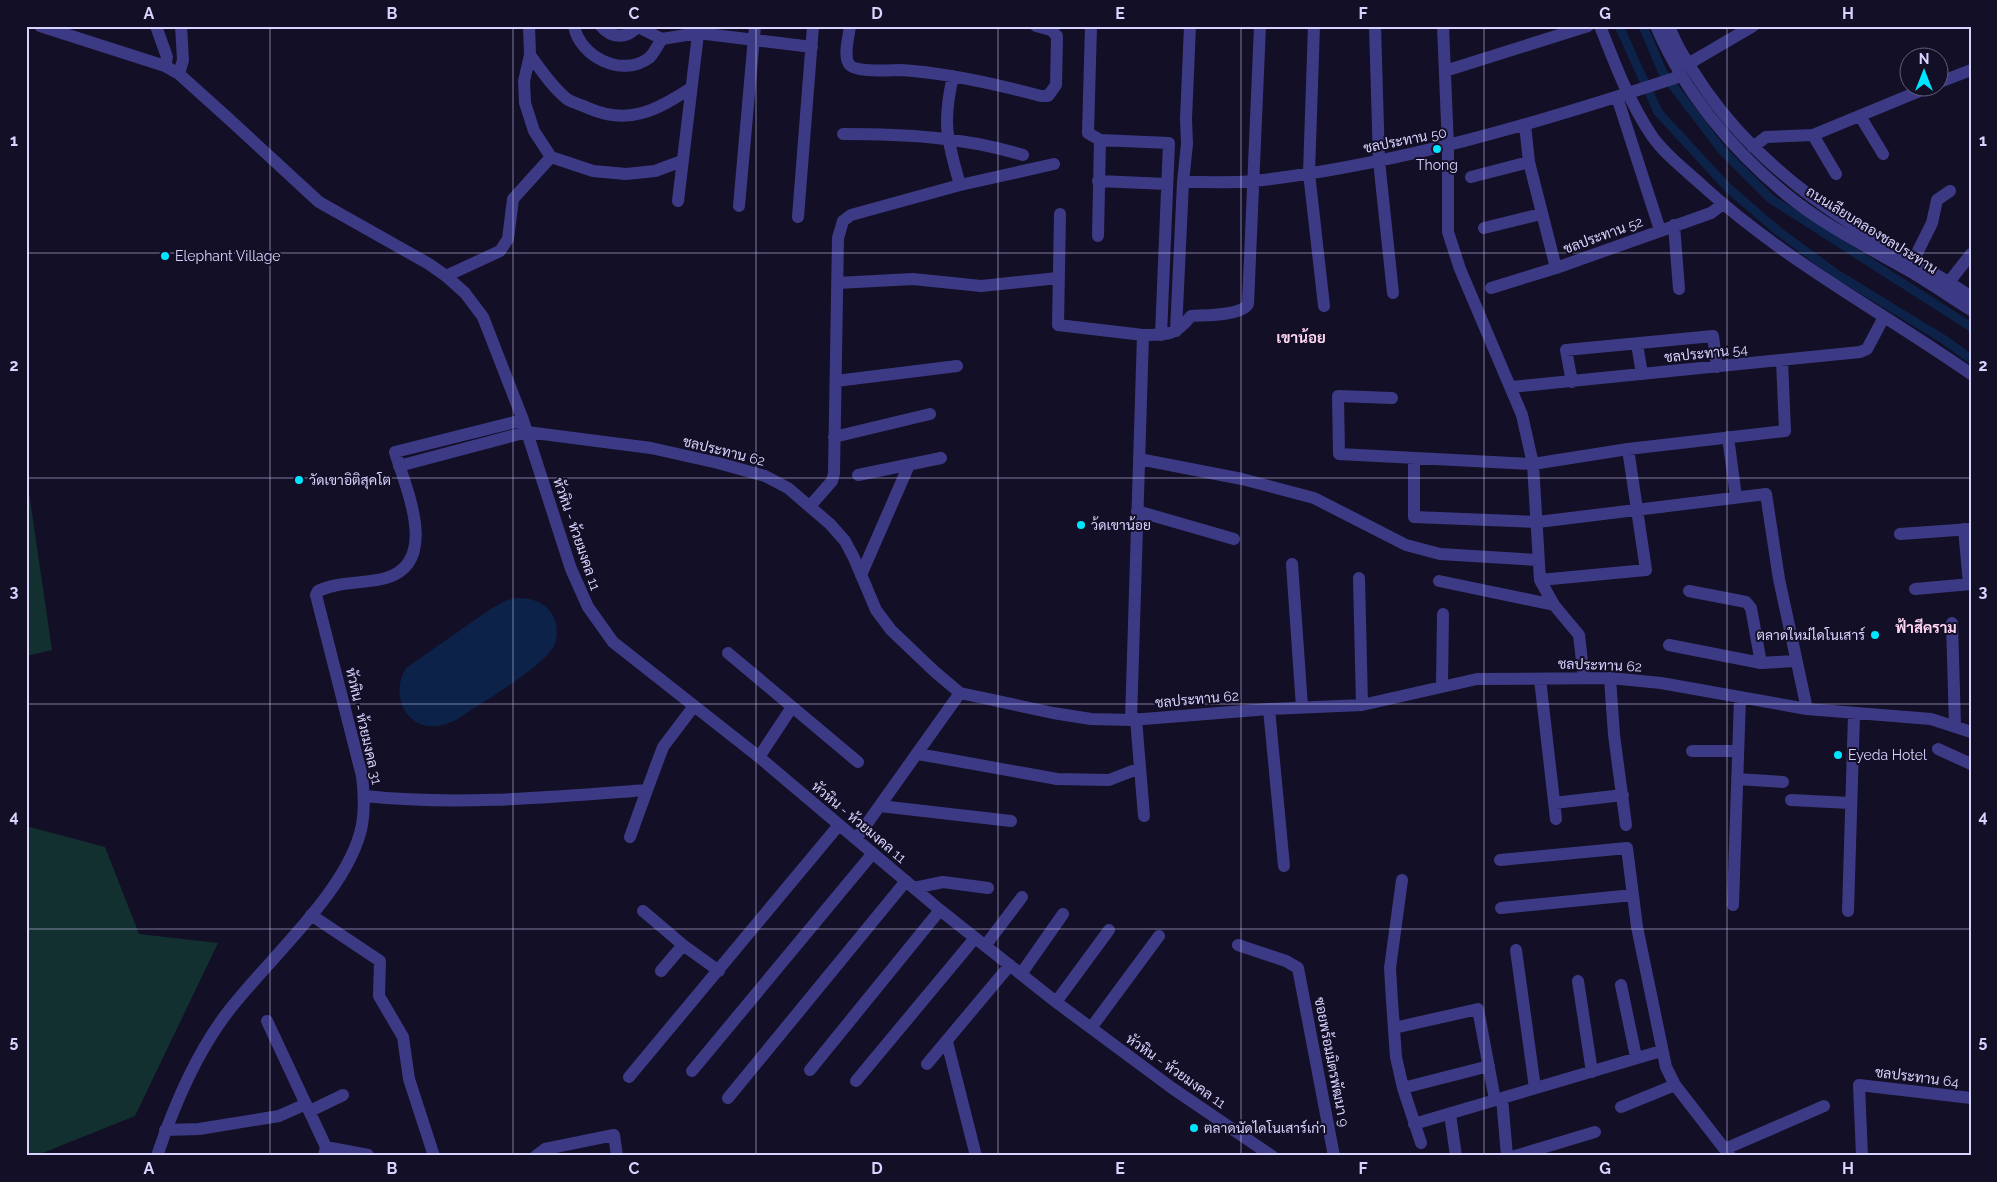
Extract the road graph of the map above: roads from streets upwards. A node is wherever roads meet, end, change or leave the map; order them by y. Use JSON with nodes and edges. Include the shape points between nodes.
{"nodes":[{"id":1,"x":40,"y":26,"type":"edge"},
{"id":2,"x":156,"y":26,"type":"edge"},
{"id":3,"x":181,"y":26,"type":"edge"},
{"id":4,"x":529,"y":26,"type":"edge"},
{"id":5,"x":574,"y":26,"type":"edge"},
{"id":6,"x":601,"y":26,"type":"edge"},
{"id":7,"x":813,"y":26,"type":"edge"},
{"id":8,"x":850,"y":26,"type":"edge"},
{"id":9,"x":1036,"y":26,"type":"edge"},
{"id":10,"x":1091,"y":26,"type":"edge"},
{"id":11,"x":1190,"y":26,"type":"edge"},
{"id":12,"x":1260,"y":26,"type":"edge"},
{"id":13,"x":1314,"y":26,"type":"edge"},
{"id":14,"x":1375,"y":26,"type":"edge"},
{"id":15,"x":1443,"y":26,"type":"edge"},
{"id":16,"x":1588,"y":26,"type":"edge"},
{"id":17,"x":1600,"y":26,"type":"edge"},
{"id":18,"x":1656,"y":26,"type":"edge"},
{"id":19,"x":1669,"y":26,"type":"edge"},
{"id":20,"x":1753,"y":26,"type":"edge"},
{"id":21,"x":638,"y":27,"type":"edge"},
{"id":22,"x":698,"y":30,"type":"edge"},
{"id":23,"x":754,"y":33,"type":"edge"},
{"id":24,"x":662,"y":38,"type":"junction"},
{"id":25,"x":812,"y":47,"type":"junction"},
{"id":26,"x":530,"y":55,"type":"junction"},
{"id":27,"x":1688,"y":64,"type":"junction"},
{"id":28,"x":165,"y":66,"type":"junction"},
{"id":29,"x":1971,"y":70,"type":"edge"},
{"id":30,"x":1445,"y":71,"type":"junction"},
{"id":31,"x":179,"y":74,"type":"junction"},
{"id":32,"x":953,"y":76,"type":"junction"},
{"id":33,"x":1681,"y":76,"type":"junction"},
{"id":34,"x":1950,"y":78,"type":"edge"},
{"id":35,"x":691,"y":88,"type":"junction"},
{"id":36,"x":1622,"y":95,"type":"junction"},
{"id":37,"x":1903,"y":98,"type":"edge"},
{"id":38,"x":1860,"y":116,"type":"junction"},
{"id":39,"x":1526,"y":125,"type":"junction"},
{"id":40,"x":843,"y":134,"type":"dead end"},
{"id":41,"x":1813,"y":135,"type":"junction"},
{"id":42,"x":946,"y":137,"type":"junction"},
{"id":43,"x":1100,"y":140,"type":"junction"},
{"id":44,"x":1448,"y":147,"type":"junction"},
{"id":45,"x":1753,"y":147,"type":"junction"},
{"id":46,"x":1883,"y":154,"type":"dead end"},
{"id":47,"x":1023,"y":155,"type":"dead end"},
{"id":48,"x":551,"y":157,"type":"junction"},
{"id":49,"x":682,"y":161,"type":"junction"},
{"id":50,"x":1379,"y":161,"type":"junction"},
{"id":51,"x":1529,"y":162,"type":"junction"},
{"id":52,"x":1054,"y":164,"type":"dead end"},
{"id":53,"x":1309,"y":173,"type":"junction"},
{"id":54,"x":1836,"y":174,"type":"dead end"},
{"id":55,"x":1471,"y":177,"type":"dead end"},
{"id":56,"x":1098,"y":181,"type":"junction"},
{"id":57,"x":1253,"y":181,"type":"junction"},
{"id":58,"x":1183,"y":182,"type":"junction"},
{"id":59,"x":1167,"y":184,"type":"junction"},
{"id":60,"x":960,"y":185,"type":"junction"},
{"id":61,"x":1950,"y":191,"type":"dead end"},
{"id":62,"x":678,"y":201,"type":"dead end"},
{"id":63,"x":1723,"y":204,"type":"junction"},
{"id":64,"x":739,"y":206,"type":"dead end"},
{"id":65,"x":1060,"y":214,"type":"dead end"},
{"id":66,"x":1541,"y":214,"type":"junction"},
{"id":67,"x":798,"y":216,"type":"dead end"},
{"id":68,"x":1674,"y":225,"type":"junction"},
{"id":69,"x":1484,"y":228,"type":"dead end"},
{"id":70,"x":1660,"y":230,"type":"junction"},
{"id":71,"x":1098,"y":236,"type":"dead end"},
{"id":72,"x":1971,"y":254,"type":"edge"},
{"id":73,"x":1913,"y":261,"type":"junction"},
{"id":74,"x":1556,"y":268,"type":"junction"},
{"id":75,"x":446,"y":276,"type":"junction"},
{"id":76,"x":1058,"y":278,"type":"junction"},
{"id":77,"x":1949,"y":282,"type":"junction"},
{"id":78,"x":837,"y":283,"type":"junction"},
{"id":79,"x":1491,"y":288,"type":"dead end"},
{"id":80,"x":1679,"y":289,"type":"dead end"},
{"id":81,"x":1969,"y":291,"type":"edge"},
{"id":82,"x":1393,"y":293,"type":"dead end"},
{"id":83,"x":1324,"y":306,"type":"dead end"},
{"id":84,"x":1971,"y":310,"type":"edge"},
{"id":85,"x":1884,"y":317,"type":"junction"},
{"id":86,"x":1176,"y":331,"type":"junction"},
{"id":87,"x":1143,"y":335,"type":"junction"},
{"id":88,"x":1160,"y":335,"type":"junction"},
{"id":89,"x":1636,"y":344,"type":"junction"},
{"id":90,"x":1782,"y":360,"type":"junction"},
{"id":91,"x":957,"y":366,"type":"dead end"},
{"id":92,"x":1717,"y":367,"type":"junction"},
{"id":93,"x":1642,"y":374,"type":"junction"},
{"id":94,"x":1971,"y":374,"type":"edge"},
{"id":95,"x":836,"y":381,"type":"junction"},
{"id":96,"x":1572,"y":382,"type":"junction"},
{"id":97,"x":1512,"y":387,"type":"junction"},
{"id":98,"x":1392,"y":398,"type":"dead end"},
{"id":99,"x":930,"y":414,"type":"dead end"},
{"id":100,"x":525,"y":426,"type":"junction"},
{"id":101,"x":834,"y":437,"type":"junction"},
{"id":102,"x":1728,"y":437,"type":"junction"},
{"id":103,"x":1628,"y":449,"type":"junction"},
{"id":104,"x":941,"y":458,"type":"dead end"},
{"id":105,"x":1414,"y":458,"type":"junction"},
{"id":106,"x":1139,"y":459,"type":"junction"},
{"id":107,"x":1533,"y":464,"type":"junction"},
{"id":108,"x":909,"y":465,"type":"junction"},
{"id":109,"x":858,"y":474,"type":"dead end"},
{"id":110,"x":1736,"y":497,"type":"junction"},
{"id":111,"x":810,"y":506,"type":"junction"},
{"id":112,"x":1637,"y":510,"type":"junction"},
{"id":113,"x":1137,"y":511,"type":"junction"},
{"id":114,"x":1538,"y":522,"type":"junction"},
{"id":115,"x":1967,"y":529,"type":"edge"},
{"id":116,"x":1900,"y":534,"type":"dead end"},
{"id":117,"x":1234,"y":539,"type":"dead end"},
{"id":118,"x":1537,"y":560,"type":"junction"},
{"id":119,"x":1292,"y":564,"type":"dead end"},
{"id":120,"x":861,"y":575,"type":"junction"},
{"id":121,"x":1359,"y":578,"type":"dead end"},
{"id":122,"x":1540,"y":580,"type":"junction"},
{"id":123,"x":1439,"y":581,"type":"dead end"},
{"id":124,"x":1970,"y":584,"type":"edge"},
{"id":125,"x":1915,"y":590,"type":"dead end"},
{"id":126,"x":1689,"y":591,"type":"dead end"},
{"id":127,"x":1554,"y":605,"type":"junction"},
{"id":128,"x":1443,"y":614,"type":"dead end"},
{"id":129,"x":1952,"y":623,"type":"dead end"},
{"id":130,"x":1669,"y":645,"type":"dead end"},
{"id":131,"x":728,"y":653,"type":"dead end"},
{"id":132,"x":1795,"y":661,"type":"junction"},
{"id":133,"x":1761,"y":662,"type":"junction"},
{"id":134,"x":1584,"y":678,"type":"junction"},
{"id":135,"x":1610,"y":678,"type":"junction"},
{"id":136,"x":1540,"y":679,"type":"junction"},
{"id":137,"x":1442,"y":686,"type":"junction"},
{"id":138,"x":960,"y":693,"type":"junction"},
{"id":139,"x":1740,"y":698,"type":"junction"},
{"id":140,"x":694,"y":706,"type":"junction"},
{"id":141,"x":1362,"y":706,"type":"junction"},
{"id":142,"x":792,"y":707,"type":"junction"},
{"id":143,"x":1302,"y":707,"type":"junction"},
{"id":144,"x":1269,"y":709,"type":"junction"},
{"id":145,"x":1807,"y":709,"type":"junction"},
{"id":146,"x":1854,"y":715,"type":"junction"},
{"id":147,"x":1134,"y":720,"type":"junction"},
{"id":148,"x":1955,"y":726,"type":"junction"},
{"id":149,"x":1971,"y":732,"type":"edge"},
{"id":150,"x":1938,"y":749,"type":"dead end"},
{"id":151,"x":1692,"y":751,"type":"dead end"},
{"id":152,"x":1738,"y":751,"type":"junction"},
{"id":153,"x":918,"y":754,"type":"junction"},
{"id":154,"x":759,"y":757,"type":"junction"},
{"id":155,"x":858,"y":762,"type":"dead end"},
{"id":156,"x":1971,"y":764,"type":"edge"},
{"id":157,"x":1140,"y":768,"type":"junction"},
{"id":158,"x":1737,"y":779,"type":"junction"},
{"id":159,"x":1783,"y":782,"type":"dead end"},
{"id":160,"x":647,"y":790,"type":"junction"},
{"id":161,"x":1623,"y":795,"type":"junction"},
{"id":162,"x":365,"y":796,"type":"junction"},
{"id":163,"x":1791,"y":800,"type":"dead end"},
{"id":164,"x":1554,"y":803,"type":"junction"},
{"id":165,"x":1850,"y":803,"type":"junction"},
{"id":166,"x":880,"y":806,"type":"junction"},
{"id":167,"x":1144,"y":816,"type":"dead end"},
{"id":168,"x":1556,"y":819,"type":"dead end"},
{"id":169,"x":1011,"y":821,"type":"dead end"},
{"id":170,"x":1626,"y":824,"type":"dead end"},
{"id":171,"x":839,"y":825,"type":"junction"},
{"id":172,"x":630,"y":837,"type":"dead end"},
{"id":173,"x":856,"y":839,"type":"junction"},
{"id":174,"x":873,"y":853,"type":"junction"},
{"id":175,"x":1500,"y":860,"type":"dead end"},
{"id":176,"x":1284,"y":866,"type":"dead end"},
{"id":177,"x":1402,"y":880,"type":"dead end"},
{"id":178,"x":910,"y":884,"type":"junction"},
{"id":179,"x":988,"y":888,"type":"dead end"},
{"id":180,"x":1633,"y":896,"type":"junction"},
{"id":181,"x":1022,"y":897,"type":"dead end"},
{"id":182,"x":1732,"y":905,"type":"dead end"},
{"id":183,"x":1501,"y":908,"type":"dead end"},
{"id":184,"x":940,"y":910,"type":"junction"},
{"id":185,"x":644,"y":911,"type":"dead end"},
{"id":186,"x":1848,"y":911,"type":"dead end"},
{"id":187,"x":311,"y":914,"type":"junction"},
{"id":188,"x":1063,"y":914,"type":"dead end"},
{"id":189,"x":1109,"y":930,"type":"dead end"},
{"id":190,"x":1158,"y":936,"type":"dead end"},
{"id":191,"x":980,"y":942,"type":"junction"},
{"id":192,"x":683,"y":945,"type":"junction"},
{"id":193,"x":1238,"y":945,"type":"dead end"},
{"id":194,"x":1516,"y":950,"type":"dead end"},
{"id":195,"x":1010,"y":965,"type":"junction"},
{"id":196,"x":661,"y":971,"type":"dead end"},
{"id":197,"x":719,"y":971,"type":"junction"},
{"id":198,"x":1021,"y":974,"type":"junction"},
{"id":199,"x":1578,"y":980,"type":"dead end"},
{"id":200,"x":1621,"y":985,"type":"dead end"},
{"id":201,"x":1056,"y":1002,"type":"junction"},
{"id":202,"x":267,"y":1022,"type":"dead end"},
{"id":203,"x":1091,"y":1028,"type":"junction"},
{"id":204,"x":1394,"y":1028,"type":"junction"},
{"id":205,"x":947,"y":1042,"type":"junction"},
{"id":206,"x":1662,"y":1051,"type":"junction"},
{"id":207,"x":1636,"y":1057,"type":"junction"},
{"id":208,"x":927,"y":1064,"type":"dead end"},
{"id":209,"x":1489,"y":1066,"type":"junction"},
{"id":210,"x":810,"y":1070,"type":"dead end"},
{"id":211,"x":692,"y":1071,"type":"dead end"},
{"id":212,"x":1592,"y":1072,"type":"junction"},
{"id":213,"x":629,"y":1077,"type":"dead end"},
{"id":214,"x":856,"y":1081,"type":"dead end"},
{"id":215,"x":1675,"y":1085,"type":"junction"},
{"id":216,"x":1403,"y":1088,"type":"junction"},
{"id":217,"x":1535,"y":1088,"type":"junction"},
{"id":218,"x":343,"y":1095,"type":"dead end"},
{"id":219,"x":728,"y":1098,"type":"dead end"},
{"id":220,"x":1971,"y":1098,"type":"edge"},
{"id":221,"x":1498,"y":1099,"type":"junction"},
{"id":222,"x":1824,"y":1106,"type":"dead end"},
{"id":223,"x":1621,"y":1107,"type":"dead end"},
{"id":224,"x":308,"y":1108,"type":"junction"},
{"id":225,"x":1450,"y":1114,"type":"junction"},
{"id":226,"x":1414,"y":1124,"type":"junction"},
{"id":227,"x":166,"y":1130,"type":"junction"},
{"id":228,"x":1595,"y":1132,"type":"dead end"},
{"id":229,"x":1421,"y":1143,"type":"dead end"},
{"id":230,"x":573,"y":1150,"type":"edge"},
{"id":231,"x":325,"y":1151,"type":"edge"},
{"id":232,"x":1727,"y":1152,"type":"edge"},
{"id":233,"x":542,"y":1154,"type":"edge"},
{"id":234,"x":368,"y":1155,"type":"edge"},
{"id":235,"x":1269,"y":1155,"type":"edge"},
{"id":236,"x":157,"y":1156,"type":"edge"},
{"id":237,"x":434,"y":1156,"type":"edge"},
{"id":238,"x":617,"y":1156,"type":"edge"},
{"id":239,"x":976,"y":1156,"type":"edge"},
{"id":240,"x":1334,"y":1156,"type":"edge"},
{"id":241,"x":1456,"y":1156,"type":"edge"},
{"id":242,"x":1507,"y":1156,"type":"edge"},
{"id":243,"x":1514,"y":1156,"type":"edge"},
{"id":244,"x":1862,"y":1156,"type":"edge"}],
"edges":[{"from":1,"to":28,"type":"street","name":"หัวหิน - ห้วยมงคล 11"},
{"from":2,"to":28,"type":"street","via":[[167,57]]},
{"from":3,"to":31,"type":"street","via":[[183,60]]},
{"from":4,"to":26,"type":"street"},
{"from":5,"to":24,"type":"street","via":[[580,42],[594,56],[614,66],[631,66],[649,58]]},
{"from":6,"to":21,"type":"street","via":[[616,36],[632,33]]},
{"from":7,"to":25,"type":"street"},
{"from":8,"to":32,"type":"street","via":[[847,56],[855,69]]},
{"from":9,"to":32,"type":"street","via":[[1051,30],[1057,36],[1056,86],[1052,94],[1041,96]]},
{"from":10,"to":43,"type":"street","via":[[1088,133]]},
{"from":11,"to":58,"type":"street"},
{"from":12,"to":57,"type":"street"},
{"from":13,"to":53,"type":"street"},
{"from":14,"to":50,"type":"street"},
{"from":15,"to":30,"type":"street"},
{"from":16,"to":30,"type":"street"},
{"from":17,"to":36,"type":"street"},
{"from":18,"to":33,"type":"street","name":"ถนนเลียบคลองชลประทาน"},
{"from":19,"to":27,"type":"street","name":"ถนนเลียบคลองชลประทาน"},
{"from":20,"to":27,"type":"street"},
{"from":21,"to":24,"type":"street"},
{"from":22,"to":23,"type":"street"},
{"from":22,"to":24,"type":"street"},
{"from":22,"to":35,"type":"street"},
{"from":23,"to":25,"type":"street"},
{"from":23,"to":64,"type":"street"},
{"from":25,"to":67,"type":"street"},
{"from":26,"to":35,"type":"street","via":[[568,99],[602,114],[632,116],[661,108]]},
{"from":26,"to":48,"type":"street","via":[[524,81],[526,103],[534,131]]},
{"from":27,"to":45,"type":"street","name":"ถนนเลียบคลองชลประทาน","via":[[1719,108]]},
{"from":28,"to":31,"type":"street","name":"หัวหิน - ห้วยมงคล 11"},
{"from":29,"to":34,"type":"street"},
{"from":30,"to":44,"type":"street"},
{"from":31,"to":75,"type":"street","name":"หัวหิน - ห้วยมงคล 11","via":[[319,202]]},
{"from":32,"to":42,"type":"street","via":[[946,107]]},
{"from":33,"to":36,"type":"street","name":"ชลประทาน 50"},
{"from":33,"to":84,"type":"street","name":"ถนนเลียบคลองชลประทาน","via":[[1741,153],[1788,196]]},
{"from":35,"to":49,"type":"street"},
{"from":36,"to":39,"type":"street","name":"ชลประทาน 50"},
{"from":36,"to":63,"type":"street","via":[[1654,137]]},
{"from":36,"to":70,"type":"street"},
{"from":37,"to":38,"type":"street"},
{"from":38,"to":41,"type":"street"},
{"from":38,"to":46,"type":"street"},
{"from":39,"to":44,"type":"street","name":"ชลประทาน 50"},
{"from":39,"to":51,"type":"street"},
{"from":40,"to":42,"type":"street"},
{"from":41,"to":45,"type":"street","via":[[1766,137]]},
{"from":41,"to":54,"type":"street"},
{"from":42,"to":47,"type":"street","via":[[989,144]]},
{"from":42,"to":60,"type":"street"},
{"from":43,"to":56,"type":"street"},
{"from":43,"to":59,"type":"street","via":[[1169,143]]},
{"from":44,"to":50,"type":"street","name":"ชลประทาน 50"},
{"from":44,"to":97,"type":"street","via":[[1448,232],[1460,269]]},
{"from":45,"to":73,"type":"street","name":"ถนนเลียบคลองชลประทาน","via":[[1796,186],[1852,225]]},
{"from":48,"to":49,"type":"street","via":[[593,171],[626,174],[655,172]]},
{"from":48,"to":75,"type":"street","via":[[513,199],[508,239],[500,251]]},
{"from":49,"to":62,"type":"street"},
{"from":50,"to":53,"type":"street","name":"ชลประทาน 50"},
{"from":50,"to":82,"type":"street"},
{"from":51,"to":55,"type":"street"},
{"from":51,"to":66,"type":"street"},
{"from":52,"to":60,"type":"street"},
{"from":53,"to":57,"type":"street","name":"ชลประทาน 50"},
{"from":53,"to":83,"type":"street"},
{"from":56,"to":59,"type":"street"},
{"from":56,"to":71,"type":"street"},
{"from":57,"to":58,"type":"street","name":"ชลประทาน 50"},
{"from":57,"to":86,"type":"street","via":[[1246,309],[1191,316]]},
{"from":58,"to":86,"type":"street"},
{"from":59,"to":88,"type":"street"},
{"from":60,"to":78,"type":"street","via":[[851,215],[842,221],[838,238]]},
{"from":61,"to":73,"type":"street","via":[[1937,200],[1932,223]]},
{"from":63,"to":68,"type":"street","name":"ชลประทาน 52","via":[[1711,213]]},
{"from":63,"to":85,"type":"street","via":[[1810,270]]},
{"from":65,"to":76,"type":"street"},
{"from":66,"to":69,"type":"street"},
{"from":66,"to":74,"type":"street"},
{"from":68,"to":70,"type":"street","name":"ชลประทาน 52"},
{"from":68,"to":80,"type":"street"},
{"from":70,"to":74,"type":"street","name":"ชลประทาน 52"},
{"from":72,"to":77,"type":"street"},
{"from":73,"to":77,"type":"street","name":"ถนนเลียบคลองชลประทาน"},
{"from":74,"to":79,"type":"street","name":"ชลประทาน 52"},
{"from":75,"to":100,"type":"street","name":"หัวหิน - ห้วยมงคล 11","via":[[465,293],[483,317]]},
{"from":76,"to":78,"type":"street","via":[[981,286],[913,279]]},
{"from":76,"to":87,"type":"street","via":[[1058,325]]},
{"from":77,"to":81,"type":"street","name":"ถนนเลียบคลองชลประทาน"},
{"from":78,"to":95,"type":"street"},
{"from":85,"to":90,"type":"street","name":"ชลประทาน 54","via":[[1864,351]]},
{"from":85,"to":94,"type":"street"},
{"from":86,"to":88,"type":"street"},
{"from":87,"to":88,"type":"street"},
{"from":87,"to":106,"type":"street"},
{"from":89,"to":92,"type":"street","via":[[1713,336]]},
{"from":89,"to":93,"type":"street"},
{"from":89,"to":96,"type":"street","via":[[1566,350]]},
{"from":90,"to":92,"type":"street","name":"ชลประทาน 54"},
{"from":90,"to":102,"type":"street","via":[[1785,431]]},
{"from":91,"to":95,"type":"street"},
{"from":92,"to":93,"type":"street","name":"ชลประทาน 54"},
{"from":93,"to":96,"type":"street","name":"ชลประทาน 54"},
{"from":95,"to":101,"type":"street"},
{"from":96,"to":97,"type":"street","name":"ชลประทาน 54"},
{"from":97,"to":107,"type":"street","via":[[1530,441]]},
{"from":98,"to":105,"type":"street","via":[[1338,396],[1339,454]]},
{"from":99,"to":101,"type":"street"},
{"from":100,"to":111,"type":"street","name":"ชลประทาน 62","via":[[651,448],[765,476],[788,488]]},
{"from":100,"to":140,"type":"street","name":"หัวหิน - ห้วยมงคล 11","via":[[562,544],[588,607],[613,642]]},
{"from":100,"to":162,"type":"street","name":"หัวหิน - ห้วยมงคล 31","via":[[399,466],[415,521],[412,559],[404,568],[387,577],[333,586],[318,591],[316,595],[357,750]]},
{"from":101,"to":111,"type":"street","via":[[832,481]]},
{"from":102,"to":103,"type":"street"},
{"from":102,"to":110,"type":"street"},
{"from":103,"to":107,"type":"street"},
{"from":103,"to":112,"type":"street"},
{"from":104,"to":108,"type":"street"},
{"from":105,"to":107,"type":"street"},
{"from":105,"to":114,"type":"street","via":[[1414,517]]},
{"from":106,"to":113,"type":"street"},
{"from":106,"to":118,"type":"street","via":[[1242,479],[1314,498],[1406,545],[1440,554]]},
{"from":107,"to":114,"type":"street"},
{"from":108,"to":109,"type":"street"},
{"from":108,"to":120,"type":"street"},
{"from":110,"to":112,"type":"street"},
{"from":110,"to":132,"type":"street","via":[[1766,494]]},
{"from":111,"to":120,"type":"street","name":"ชลประทาน 62","via":[[845,541]]},
{"from":112,"to":114,"type":"street"},
{"from":112,"to":122,"type":"street","via":[[1646,570]]},
{"from":113,"to":117,"type":"street"},
{"from":113,"to":147,"type":"street"},
{"from":114,"to":118,"type":"street"},
{"from":115,"to":116,"type":"street"},
{"from":115,"to":124,"type":"street"},
{"from":118,"to":122,"type":"street"},
{"from":119,"to":143,"type":"street"},
{"from":120,"to":138,"type":"street","name":"ชลประทาน 62","via":[[876,610],[891,630]]},
{"from":121,"to":141,"type":"street"},
{"from":122,"to":127,"type":"street"},
{"from":123,"to":127,"type":"street"},
{"from":124,"to":125,"type":"street"},
{"from":126,"to":133,"type":"street","via":[[1746,602],[1751,608]]},
{"from":127,"to":134,"type":"street","via":[[1579,635]]},
{"from":128,"to":137,"type":"street"},
{"from":129,"to":148,"type":"street"},
{"from":130,"to":133,"type":"street"},
{"from":131,"to":142,"type":"street"},
{"from":132,"to":133,"type":"street"},
{"from":132,"to":145,"type":"street"},
{"from":134,"to":135,"type":"street","name":"ชลประทาน 62"},
{"from":134,"to":136,"type":"street","name":"ชลประทาน 62"},
{"from":135,"to":139,"type":"street","name":"ชลประทาน 62","via":[[1661,683]]},
{"from":135,"to":161,"type":"street"},
{"from":136,"to":137,"type":"street","name":"ชลประทาน 62","via":[[1477,679]]},
{"from":136,"to":164,"type":"street"},
{"from":137,"to":141,"type":"street","name":"ชลประทาน 62"},
{"from":138,"to":147,"type":"street","name":"ชลประทาน 62","via":[[1052,714]]},
{"from":138,"to":153,"type":"street"},
{"from":139,"to":145,"type":"street","name":"ชลประทาน 62"},
{"from":139,"to":152,"type":"street"},
{"from":140,"to":154,"type":"street","name":"หัวหิน - ห้วยมงคล 11"},
{"from":140,"to":160,"type":"street","via":[[663,747]]},
{"from":141,"to":143,"type":"street","name":"ชลประทาน 62"},
{"from":142,"to":154,"type":"street"},
{"from":142,"to":155,"type":"street"},
{"from":143,"to":144,"type":"street","name":"ชลประทาน 62"},
{"from":144,"to":147,"type":"street","name":"ชลประทาน 62"},
{"from":144,"to":176,"type":"street"},
{"from":145,"to":146,"type":"street","name":"ชลประทาน 62"},
{"from":146,"to":148,"type":"street","name":"ชลประทาน 62","via":[[1909,716]]},
{"from":146,"to":165,"type":"street"},
{"from":147,"to":157,"type":"street"},
{"from":148,"to":149,"type":"street","name":"ชลประทาน 62"},
{"from":150,"to":156,"type":"street"},
{"from":151,"to":152,"type":"street"},
{"from":152,"to":158,"type":"street"},
{"from":153,"to":157,"type":"street","via":[[1057,779],[1109,780]]},
{"from":153,"to":166,"type":"street"},
{"from":154,"to":171,"type":"street","name":"หัวหิน - ห้วยมงคล 11"},
{"from":157,"to":167,"type":"street"},
{"from":158,"to":159,"type":"street"},
{"from":158,"to":182,"type":"street"},
{"from":160,"to":162,"type":"street","via":[[502,800],[408,801]]},
{"from":160,"to":172,"type":"street"},
{"from":161,"to":164,"type":"street"},
{"from":161,"to":170,"type":"street"},
{"from":162,"to":187,"type":"street","name":"หัวหิน - ห้วยมงคล 31","via":[[362,826],[353,853],[329,894]]},
{"from":163,"to":165,"type":"street"},
{"from":164,"to":168,"type":"street"},
{"from":165,"to":186,"type":"street"},
{"from":166,"to":169,"type":"street"},
{"from":166,"to":173,"type":"street"},
{"from":171,"to":173,"type":"street","name":"หัวหิน - ห้วยมงคล 11"},
{"from":171,"to":197,"type":"street"},
{"from":173,"to":174,"type":"street","name":"หัวหิน - ห้วยมงคล 11"},
{"from":174,"to":178,"type":"street","name":"หัวหิน - ห้วยมงคล 11"},
{"from":174,"to":211,"type":"street"},
{"from":175,"to":180,"type":"street","via":[[1626,848]]},
{"from":177,"to":204,"type":"street","via":[[1390,968]]},
{"from":178,"to":179,"type":"street","via":[[943,882]]},
{"from":178,"to":184,"type":"street","name":"หัวหิน - ห้วยมงคล 11"},
{"from":178,"to":219,"type":"street"},
{"from":180,"to":183,"type":"street"},
{"from":180,"to":206,"type":"street"},
{"from":181,"to":191,"type":"street"},
{"from":184,"to":191,"type":"street","name":"หัวหิน - ห้วยมงคล 11"},
{"from":184,"to":210,"type":"street"},
{"from":185,"to":192,"type":"street"},
{"from":187,"to":227,"type":"street","name":"หัวหิน - ห้วยมงคล 31","via":[[220,1022],[202,1049]]},
{"from":187,"to":237,"type":"street","via":[[380,961],[379,996],[403,1037],[409,1079]]},
{"from":188,"to":198,"type":"street"},
{"from":189,"to":201,"type":"street"},
{"from":190,"to":203,"type":"street"},
{"from":191,"to":195,"type":"street","name":"หัวหิน - ห้วยมงคล 11"},
{"from":191,"to":214,"type":"street"},
{"from":192,"to":196,"type":"street"},
{"from":192,"to":197,"type":"street"},
{"from":193,"to":240,"type":"street","name":"ซอยพร้อมมิตรพัฒนา 9","via":[[1294,965],[1300,973]]},
{"from":194,"to":217,"type":"street"},
{"from":195,"to":198,"type":"street","name":"หัวหิน - ห้วยมงคล 11"},
{"from":195,"to":205,"type":"street"},
{"from":197,"to":213,"type":"street"},
{"from":198,"to":201,"type":"street","name":"หัวหิน - ห้วยมงคล 11"},
{"from":199,"to":212,"type":"street"},
{"from":200,"to":207,"type":"street"},
{"from":201,"to":203,"type":"street","name":"หัวหิน - ห้วยมงคล 11"},
{"from":202,"to":224,"type":"street"},
{"from":203,"to":235,"type":"street","name":"หัวหิน - ห้วยมงคล 11"},
{"from":204,"to":209,"type":"street","via":[[1478,1009]]},
{"from":204,"to":216,"type":"street"},
{"from":205,"to":208,"type":"street"},
{"from":205,"to":239,"type":"street"},
{"from":206,"to":207,"type":"street"},
{"from":206,"to":215,"type":"street"},
{"from":207,"to":212,"type":"street"},
{"from":209,"to":216,"type":"street"},
{"from":209,"to":221,"type":"street"},
{"from":212,"to":217,"type":"street"},
{"from":215,"to":223,"type":"street"},
{"from":215,"to":232,"type":"street"},
{"from":216,"to":226,"type":"street"},
{"from":217,"to":221,"type":"street"},
{"from":218,"to":224,"type":"street"},
{"from":220,"to":244,"type":"street","name":"ชลประทาน 64","via":[[1859,1085]]},
{"from":221,"to":225,"type":"street"},
{"from":221,"to":242,"type":"street"},
{"from":222,"to":232,"type":"street"},
{"from":224,"to":227,"type":"street","via":[[199,1129]]},
{"from":224,"to":231,"type":"street"},
{"from":225,"to":226,"type":"street"},
{"from":225,"to":241,"type":"street"},
{"from":226,"to":229,"type":"street"},
{"from":227,"to":236,"type":"street","name":"หัวหิน - ห้วยมงคล 31"},
{"from":228,"to":243,"type":"street"},
{"from":230,"to":233,"type":"street"},
{"from":230,"to":238,"type":"street","via":[[614,1135]]},
{"from":231,"to":234,"type":"street"}]}
